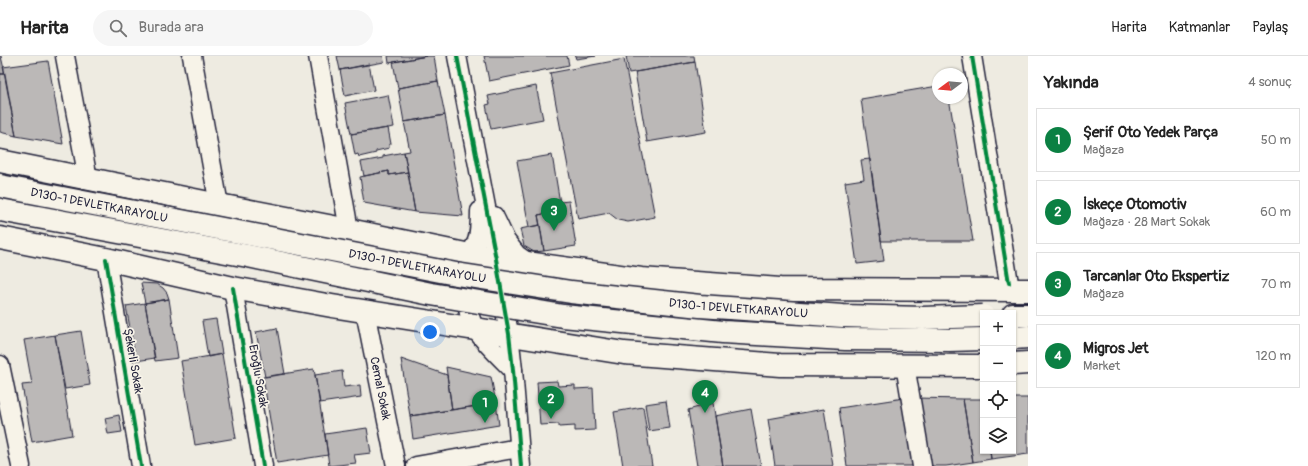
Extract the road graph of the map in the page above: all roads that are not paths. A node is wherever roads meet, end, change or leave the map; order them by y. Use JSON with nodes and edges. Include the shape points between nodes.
{"nodes":[{"id":1,"x":65,"y":56,"type":"edge"},
{"id":2,"x":192,"y":56,"type":"edge"},
{"id":3,"x":318,"y":56,"type":"edge"},
{"id":4,"x":457,"y":56,"type":"edge"},
{"id":5,"x":972,"y":56,"type":"edge"},
{"id":6,"x":0,"y":161,"type":"edge"},
{"id":7,"x":88,"y":179,"type":"junction"},
{"id":8,"x":480,"y":182,"type":"junction"},
{"id":9,"x":0,"y":186,"type":"edge"},
{"id":10,"x":218,"y":205,"type":"junction"},
{"id":11,"x":0,"y":210,"type":"edge"},
{"id":12,"x":349,"y":230,"type":"junction"},
{"id":13,"x":0,"y":238,"type":"edge"},
{"id":14,"x":470,"y":255,"type":"junction"},
{"id":15,"x":496,"y":258,"type":"junction"},
{"id":16,"x":106,"y":259,"type":"junction"},
{"id":17,"x":530,"y":264,"type":"junction"},
{"id":18,"x":1028,"y":281,"type":"edge"},
{"id":19,"x":1018,"y":286,"type":"edge"},
{"id":20,"x":233,"y":288,"type":"junction"},
{"id":21,"x":365,"y":311,"type":"junction"},
{"id":22,"x":980,"y":316,"type":"edge"},
{"id":23,"x":475,"y":328,"type":"junction"},
{"id":24,"x":509,"y":334,"type":"junction"},
{"id":25,"x":1028,"y":337,"type":"edge"},
{"id":26,"x":1016,"y":338,"type":"edge"},
{"id":27,"x":980,"y":339,"type":"edge"},
{"id":28,"x":1028,"y":363,"type":"edge"},
{"id":29,"x":1016,"y":364,"type":"edge"},
{"id":30,"x":0,"y":365,"type":"edge"},
{"id":31,"x":904,"y":365,"type":"junction"},
{"id":32,"x":980,"y":366,"type":"edge"},
{"id":33,"x":513,"y":370,"type":"junction"},
{"id":34,"x":519,"y":448,"type":"junction"},
{"id":35,"x":21,"y":466,"type":"edge"},
{"id":36,"x":141,"y":466,"type":"edge"},
{"id":37,"x":263,"y":466,"type":"edge"},
{"id":38,"x":396,"y":466,"type":"edge"},
{"id":39,"x":416,"y":466,"type":"edge"},
{"id":40,"x":522,"y":466,"type":"edge"},
{"id":41,"x":922,"y":466,"type":"edge"}],
"edges":[{"from":1,"to":7,"type":"street"},
{"from":2,"to":10,"type":"street"},
{"from":3,"to":12,"type":"street"},
{"from":4,"to":8,"type":"street"},
{"from":5,"to":19,"type":"street"},
{"from":6,"to":7,"type":"highway"},
{"from":7,"to":10,"type":"highway"},
{"from":8,"to":14,"type":"street","via":[[480,231]]},
{"from":8,"to":15,"type":"street"},
{"from":8,"to":17,"type":"street","via":[[506,241]]},
{"from":9,"to":22,"type":"highway","name":"D130-1 DEVLETKARAYOLU","bridge":true,"via":[[456,274],[572,292],[700,306],[843,316]]},
{"from":10,"to":12,"type":"highway"},
{"from":11,"to":27,"type":"highway","name":"D130-1 DEVLETKARAYOLU","bridge":true,"via":[[248,256],[431,294],[563,316],[723,332],[845,339]]},
{"from":12,"to":14,"type":"highway"},
{"from":13,"to":16,"type":"highway"},
{"from":14,"to":15,"type":"highway"},
{"from":14,"to":23,"type":"street","via":[[466,294]]},
{"from":15,"to":17,"type":"highway"},
{"from":15,"to":24,"type":"street"},
{"from":16,"to":20,"type":"highway"},
{"from":16,"to":36,"type":"street","name":"Şekerli Sokak"},
{"from":17,"to":19,"type":"highway","via":[[641,279],[780,289]]},
{"from":18,"to":19,"type":"street"},
{"from":20,"to":21,"type":"highway"},
{"from":20,"to":37,"type":"street","name":"Eroğlu Sokak"},
{"from":21,"to":23,"type":"highway"},
{"from":21,"to":38,"type":"street","name":"Cemal Sokak"},
{"from":23,"to":24,"type":"highway"},
{"from":23,"to":33,"type":"street"},
{"from":24,"to":31,"type":"highway","via":[[624,353],[780,365]]},
{"from":24,"to":33,"type":"street"},
{"from":25,"to":26,"type":"highway"},
{"from":28,"to":29,"type":"highway"},
{"from":30,"to":35,"type":"street"},
{"from":31,"to":32,"type":"highway"},
{"from":31,"to":41,"type":"street"},
{"from":33,"to":34,"type":"street"},
{"from":34,"to":39,"type":"street"},
{"from":34,"to":40,"type":"street"}]}
